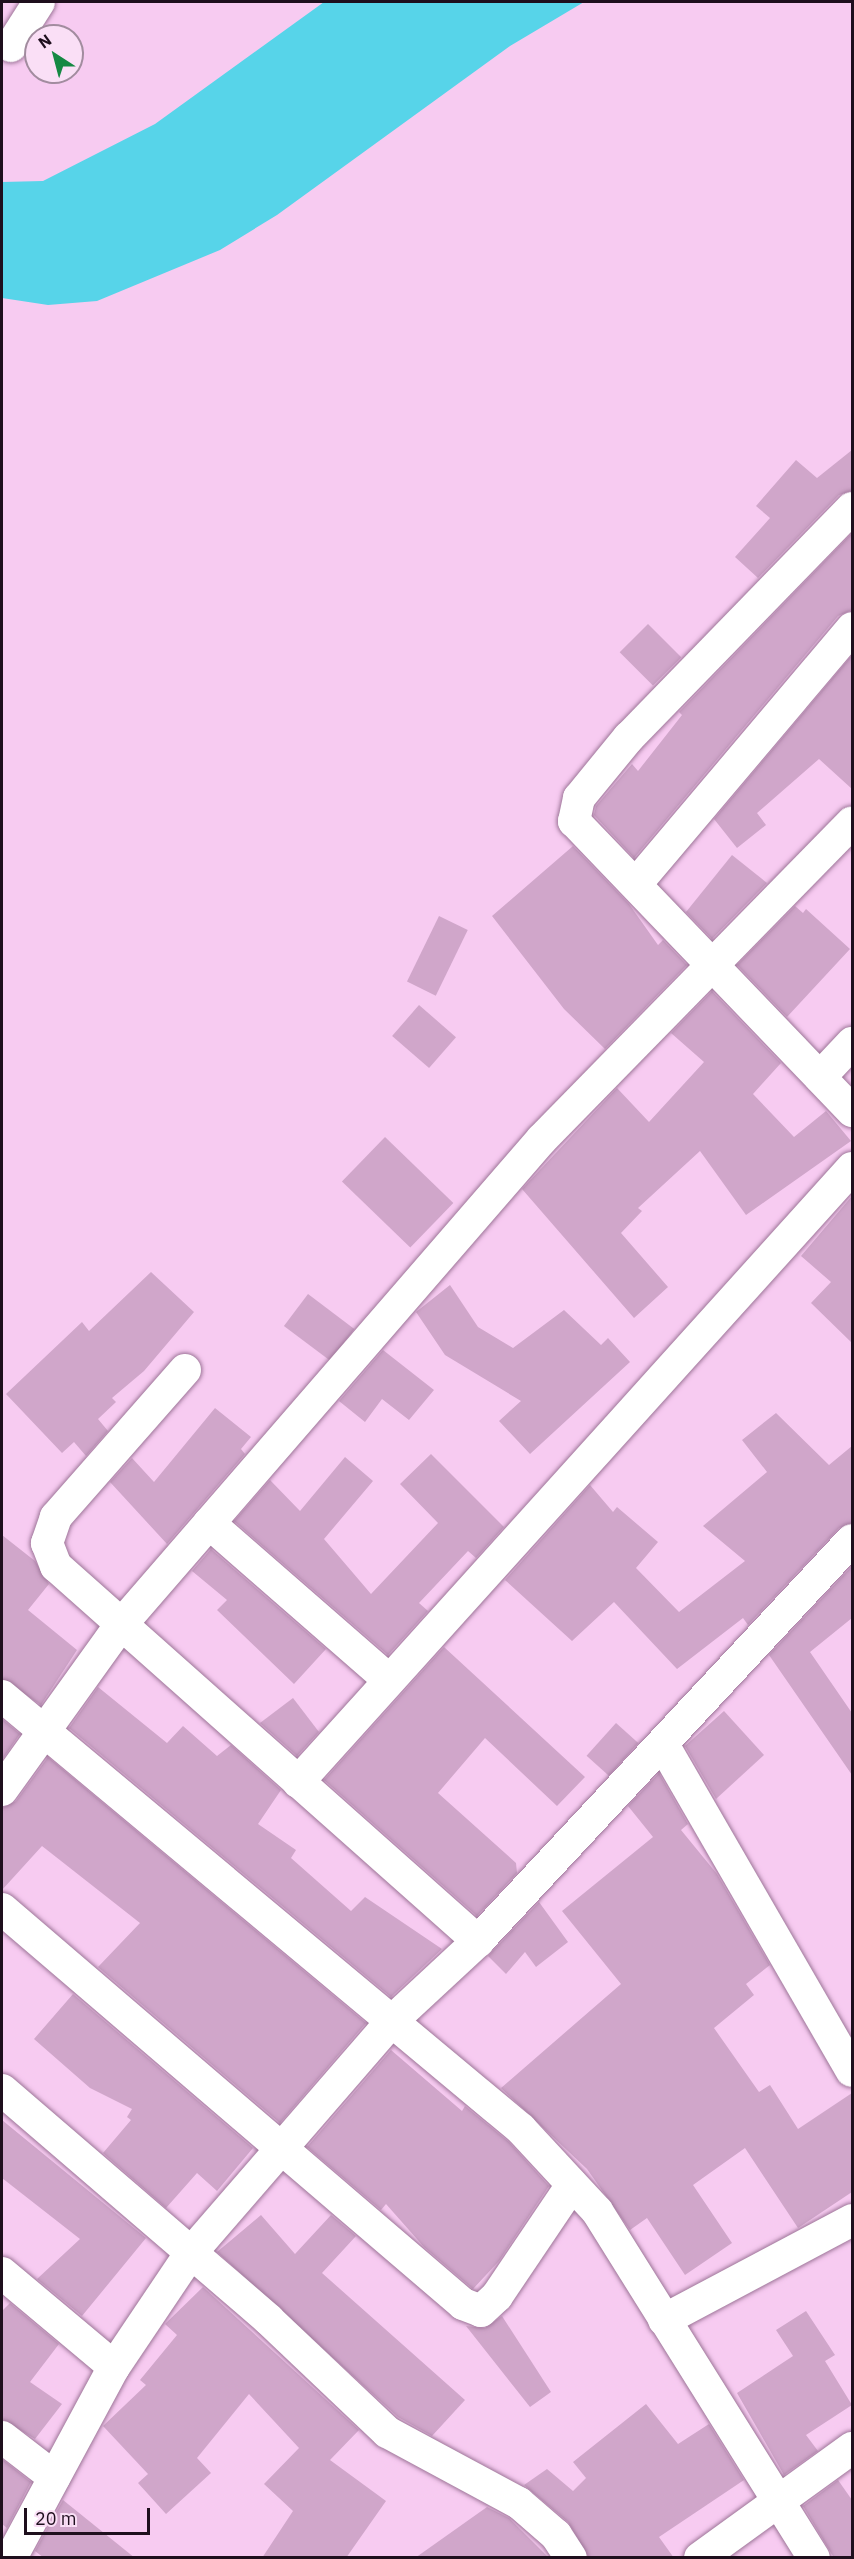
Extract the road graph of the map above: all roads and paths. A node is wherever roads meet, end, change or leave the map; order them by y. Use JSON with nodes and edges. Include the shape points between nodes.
{"nodes":[{"id":1,"x":39,"y":2,"type":"edge"},
{"id":2,"x":11,"y":46,"type":"dead end"},
{"id":3,"x":852,"y":508,"type":"edge"},
{"id":4,"x":852,"y":628,"type":"edge"},
{"id":5,"x":852,"y":822,"type":"edge"},
{"id":6,"x":636,"y":884,"type":"junction"},
{"id":7,"x":712,"y":967,"type":"junction"},
{"id":8,"x":852,"y":1042,"type":"edge"},
{"id":9,"x":820,"y":1077,"type":"junction"},
{"id":10,"x":852,"y":1111,"type":"edge"},
{"id":11,"x":852,"y":1168,"type":"edge"},
{"id":12,"x":185,"y":1370,"type":"dead end"},
{"id":13,"x":209,"y":1522,"type":"junction"},
{"id":14,"x":852,"y":1540,"type":"edge"},
{"id":15,"x":120,"y":1626,"type":"junction"},
{"id":16,"x":389,"y":1680,"type":"junction"},
{"id":17,"x":2,"y":1696,"type":"edge"},
{"id":18,"x":45,"y":1734,"type":"junction"},
{"id":19,"x":664,"y":1746,"type":"junction"},
{"id":20,"x":298,"y":1782,"type":"junction"},
{"id":21,"x":2,"y":1790,"type":"edge"},
{"id":22,"x":2,"y":1909,"type":"edge"},
{"id":23,"x":478,"y":1941,"type":"junction"},
{"id":24,"x":392,"y":2021,"type":"junction"},
{"id":25,"x":852,"y":2071,"type":"edge"},
{"id":26,"x":2,"y":2090,"type":"edge"},
{"id":27,"x":282,"y":2146,"type":"junction"},
{"id":28,"x":572,"y":2185,"type":"junction"},
{"id":29,"x":852,"y":2220,"type":"edge"},
{"id":30,"x":190,"y":2254,"type":"junction"},
{"id":31,"x":2,"y":2272,"type":"edge"},
{"id":32,"x":664,"y":2320,"type":"junction"},
{"id":33,"x":114,"y":2367,"type":"junction"},
{"id":34,"x":2,"y":2437,"type":"edge"},
{"id":35,"x":852,"y":2448,"type":"edge"},
{"id":36,"x":54,"y":2477,"type":"junction"},
{"id":37,"x":774,"y":2501,"type":"junction"},
{"id":38,"x":11,"y":2558,"type":"edge"},
{"id":39,"x":572,"y":2558,"type":"edge"},
{"id":40,"x":699,"y":2558,"type":"edge"},
{"id":41,"x":814,"y":2558,"type":"edge"}],
"edges":[{"from":1,"to":2,"type":"street"},
{"from":3,"to":6,"type":"street","via":[[629,737],[579,798],[574,821]]},
{"from":4,"to":6,"type":"street"},
{"from":5,"to":7,"type":"street"},
{"from":6,"to":7,"type":"street"},
{"from":7,"to":9,"type":"street"},
{"from":7,"to":13,"type":"street","via":[[542,1139]]},
{"from":8,"to":9,"type":"street"},
{"from":9,"to":10,"type":"street"},
{"from":11,"to":16,"type":"street"},
{"from":12,"to":15,"type":"street","via":[[56,1517],[47,1543],[56,1566]]},
{"from":13,"to":15,"type":"street"},
{"from":13,"to":16,"type":"street"},
{"from":14,"to":19,"type":"street"},
{"from":15,"to":18,"type":"street"},
{"from":15,"to":20,"type":"street"},
{"from":16,"to":20,"type":"street"},
{"from":17,"to":18,"type":"street"},
{"from":18,"to":21,"type":"street"},
{"from":18,"to":24,"type":"street"},
{"from":19,"to":23,"type":"street"},
{"from":19,"to":25,"type":"street"},
{"from":20,"to":23,"type":"street"},
{"from":22,"to":27,"type":"street"},
{"from":23,"to":24,"type":"street"},
{"from":24,"to":27,"type":"street"},
{"from":24,"to":28,"type":"street","via":[[521,2129]]},
{"from":26,"to":30,"type":"street"},
{"from":27,"to":28,"type":"street","via":[[463,2304],[481,2311],[497,2296]]},
{"from":27,"to":30,"type":"street"},
{"from":28,"to":32,"type":"street","via":[[597,2211]]},
{"from":29,"to":32,"type":"street"},
{"from":30,"to":33,"type":"street"},
{"from":30,"to":39,"type":"street","via":[[387,2432],[519,2503],[556,2535]]},
{"from":31,"to":33,"type":"street"},
{"from":32,"to":37,"type":"street"},
{"from":33,"to":36,"type":"street"},
{"from":34,"to":36,"type":"street"},
{"from":35,"to":37,"type":"street"},
{"from":36,"to":38,"type":"street"},
{"from":37,"to":40,"type":"street"},
{"from":37,"to":41,"type":"street"}]}
